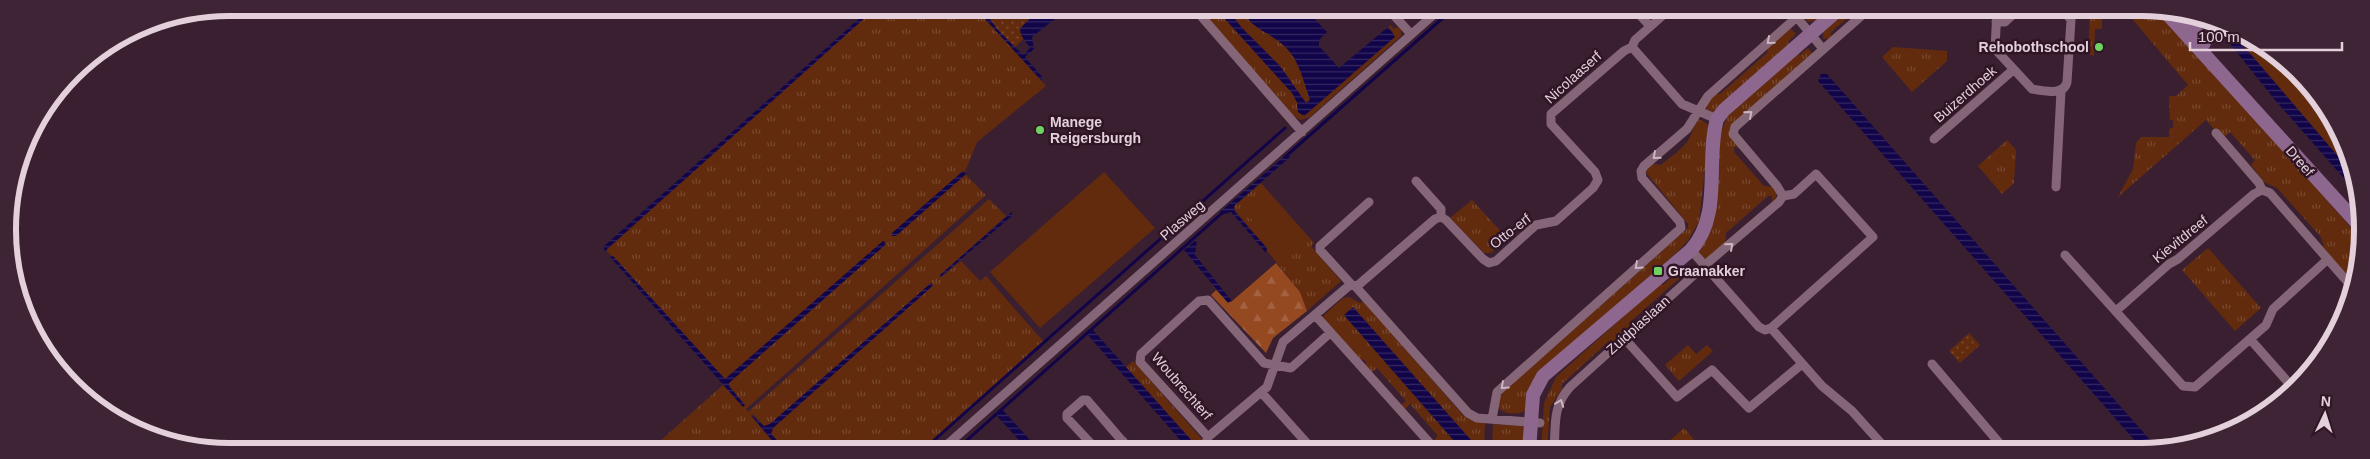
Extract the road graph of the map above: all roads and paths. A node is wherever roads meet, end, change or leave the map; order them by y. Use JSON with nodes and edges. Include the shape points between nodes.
{"nodes":[{"id":1,"x":1201,"y":16,"type":"edge"},
{"id":2,"x":1394,"y":16,"type":"edge"},
{"id":3,"x":1432,"y":16,"type":"edge"},
{"id":4,"x":1641,"y":16,"type":"edge"},
{"id":5,"x":1662,"y":16,"type":"edge"},
{"id":6,"x":1831,"y":16,"type":"edge"},
{"id":7,"x":1861,"y":16,"type":"edge"},
{"id":8,"x":1996,"y":16,"type":"edge"},
{"id":9,"x":2011,"y":16,"type":"edge"},
{"id":10,"x":2068,"y":16,"type":"edge"},
{"id":11,"x":1797,"y":17,"type":"joint"},
{"id":12,"x":2171,"y":18,"type":"edge"},
{"id":13,"x":1996,"y":22,"type":"junction"},
{"id":14,"x":2188,"y":22,"type":"edge"},
{"id":15,"x":1650,"y":26,"type":"junction"},
{"id":16,"x":1811,"y":33,"type":"junction"},
{"id":17,"x":1411,"y":34,"type":"junction"},
{"id":18,"x":1632,"y":47,"type":"junction"},
{"id":19,"x":1823,"y":49,"type":"junction"},
{"id":20,"x":2013,"y":70,"type":"junction"},
{"id":21,"x":2061,"y":91,"type":"junction"},
{"id":22,"x":2250,"y":103,"type":"junction"},
{"id":23,"x":1698,"y":111,"type":"junction"},
{"id":24,"x":1717,"y":119,"type":"junction"},
{"id":25,"x":1302,"y":132,"type":"junction"},
{"id":26,"x":2216,"y":133,"type":"dead end"},
{"id":27,"x":1934,"y":139,"type":"dead end"},
{"id":28,"x":1416,"y":180,"type":"dead end"},
{"id":29,"x":1598,"y":180,"type":"joint"},
{"id":30,"x":2056,"y":186,"type":"dead end"},
{"id":31,"x":2262,"y":190,"type":"junction"},
{"id":32,"x":1783,"y":196,"type":"junction"},
{"id":33,"x":1369,"y":202,"type":"dead end"},
{"id":34,"x":1441,"y":217,"type":"junction"},
{"id":35,"x":2353,"y":219,"type":"edge"},
{"id":36,"x":1691,"y":250,"type":"junction"},
{"id":37,"x":2065,"y":255,"type":"dead end"},
{"id":38,"x":2328,"y":259,"type":"junction"},
{"id":39,"x":1705,"y":265,"type":"junction"},
{"id":40,"x":2347,"y":281,"type":"edge"},
{"id":41,"x":1354,"y":286,"type":"junction"},
{"id":42,"x":2116,"y":311,"type":"junction"},
{"id":43,"x":1315,"y":315,"type":"junction"},
{"id":44,"x":1770,"y":328,"type":"junction"},
{"id":45,"x":1330,"y":333,"type":"junction"},
{"id":46,"x":1624,"y":338,"type":"junction"},
{"id":47,"x":2250,"y":339,"type":"junction"},
{"id":48,"x":1802,"y":364,"type":"junction"},
{"id":49,"x":1932,"y":364,"type":"dead end"},
{"id":50,"x":1275,"y":366,"type":"junction"},
{"id":51,"x":2288,"y":383,"type":"edge"},
{"id":52,"x":1261,"y":392,"type":"junction"},
{"id":53,"x":1492,"y":419,"type":"junction"},
{"id":54,"x":1535,"y":422,"type":"junction"},
{"id":55,"x":1208,"y":437,"type":"junction"},
{"id":56,"x":1123,"y":442,"type":"edge"},
{"id":57,"x":949,"y":443,"type":"edge"},
{"id":58,"x":1090,"y":443,"type":"edge"},
{"id":59,"x":1206,"y":443,"type":"edge"},
{"id":60,"x":1307,"y":443,"type":"edge"},
{"id":61,"x":1430,"y":443,"type":"edge"},
{"id":62,"x":1531,"y":443,"type":"edge"},
{"id":63,"x":1537,"y":443,"type":"edge"},
{"id":64,"x":1555,"y":443,"type":"edge"},
{"id":65,"x":1881,"y":443,"type":"edge"},
{"id":66,"x":1999,"y":443,"type":"edge"}],
"edges":[{"from":1,"to":25,"type":"street"},
{"from":2,"to":17,"type":"street"},
{"from":3,"to":17,"type":"street","name":"Plasweg"},
{"from":4,"to":15,"type":"street"},
{"from":5,"to":15,"type":"street","name":"Nicolaaserf"},
{"from":6,"to":16,"type":"street"},
{"from":7,"to":19,"type":"street"},
{"from":8,"to":13,"type":"street"},
{"from":9,"to":13,"type":"street","via":[[2005,22]]},
{"from":10,"to":21,"type":"street","via":[[2071,20],[2067,82]]},
{"from":11,"to":16,"type":"street"},
{"from":11,"to":23,"type":"street","one_way":true,"via":[[1708,96]]},
{"from":12,"to":22,"type":"street","name":"Dreef"},
{"from":13,"to":20,"type":"street","via":[[1995,49]]},
{"from":14,"to":22,"type":"street","name":"Dreef"},
{"from":15,"to":18,"type":"street","name":"Nicolaaserf"},
{"from":16,"to":19,"type":"street"},
{"from":16,"to":24,"type":"street"},
{"from":17,"to":25,"type":"street","name":"Plasweg"},
{"from":18,"to":23,"type":"street","via":[[1682,104]]},
{"from":18,"to":29,"type":"street","name":"Nicolaaserf","via":[[1551,114],[1552,124],[1595,172]]},
{"from":32,"to":19,"type":"street","one_way":true,"via":[[1733,131]]},
{"from":20,"to":21,"type":"street","via":[[2032,89]]},
{"from":20,"to":27,"type":"street","name":"Buizerdhoek"},
{"from":21,"to":30,"type":"street"},
{"from":22,"to":35,"type":"street","name":"Dreef"},
{"from":23,"to":24,"type":"street"},
{"from":23,"to":53,"type":"street","one_way":true,"via":[[1687,129],[1641,171],[1642,178],[1680,222],[1681,228],[1497,392]]},
{"from":24,"to":36,"type":"street","name":"Zuidplaslaan","via":[[1708,217],[1703,234]]},
{"from":25,"to":57,"type":"street","name":"Plasweg"},
{"from":26,"to":31,"type":"street","via":[[2259,182]]},
{"from":28,"to":34,"type":"street","name":"Otto-erf","via":[[1440,208]]},
{"from":29,"to":34,"type":"street","name":"Otto-erf","via":[[1594,188],[1556,222],[1536,225],[1496,261],[1489,263],[1482,260]]},
{"from":31,"to":38,"type":"street","via":[[2270,193]]},
{"from":31,"to":42,"type":"street","name":"Kievitdreef"},
{"from":39,"to":32,"type":"street","name":"Zuidplaslaan","one_way":true},
{"from":32,"to":44,"type":"street","via":[[1794,194],[1816,174],[1873,237]]},
{"from":33,"to":41,"type":"street","via":[[1320,246],[1320,250]]},
{"from":34,"to":41,"type":"street","via":[[1435,218]]},
{"from":36,"to":39,"type":"street"},
{"from":36,"to":54,"type":"street","name":"Zuidplaslaan","via":[[1543,376],[1533,395]]},
{"from":37,"to":42,"type":"street"},
{"from":38,"to":40,"type":"street"},
{"from":38,"to":47,"type":"street","via":[[2273,309],[2266,325]]},
{"from":39,"to":44,"type":"street","via":[[1759,327]]},
{"from":39,"to":46,"type":"street","name":"Zuidplaslaan"},
{"from":41,"to":43,"type":"street","name":"Woubrechterf"},
{"from":41,"to":53,"type":"street","via":[[1468,413],[1476,418]]},
{"from":42,"to":47,"type":"street","via":[[2183,386],[2189,388],[2195,387]]},
{"from":43,"to":45,"type":"street"},
{"from":43,"to":50,"type":"street","name":"Woubrechterf","via":[[1283,342]]},
{"from":44,"to":48,"type":"street"},
{"from":45,"to":50,"type":"street","via":[[1291,368]]},
{"from":45,"to":61,"type":"street"},
{"from":46,"to":48,"type":"street","via":[[1677,397],[1712,370],[1749,408]]},
{"from":64,"to":46,"type":"street","name":"Zuidplaslaan","one_way":true,"via":[[1560,398]]},
{"from":47,"to":51,"type":"street"},
{"from":48,"to":65,"type":"street"},
{"from":49,"to":66,"type":"street"},
{"from":50,"to":52,"type":"street","name":"Woubrechterf"},
{"from":50,"to":55,"type":"street","name":"Woubrechterf","via":[[1264,363],[1208,300],[1199,301],[1141,354],[1140,362]]},
{"from":52,"to":55,"type":"street","name":"Woubrechterf"},
{"from":52,"to":60,"type":"street"},
{"from":53,"to":54,"type":"street"},
{"from":54,"to":62,"type":"street","name":"Zuidplaslaan"},
{"from":54,"to":63,"type":"street","name":"Zuidplaslaan"},
{"from":55,"to":59,"type":"street","name":"Woubrechterf"},
{"from":56,"to":58,"type":"street","via":[[1087,400],[1083,400],[1067,414],[1067,418]]}]}
